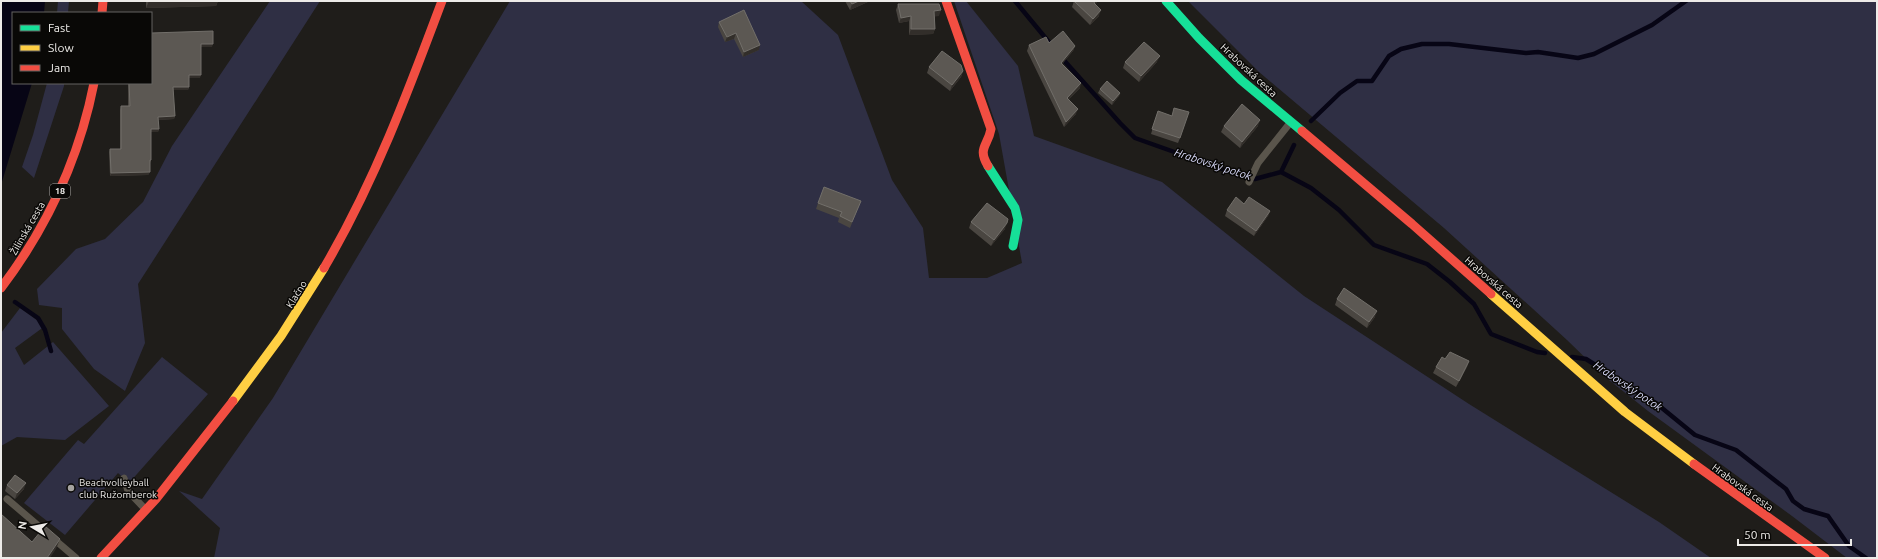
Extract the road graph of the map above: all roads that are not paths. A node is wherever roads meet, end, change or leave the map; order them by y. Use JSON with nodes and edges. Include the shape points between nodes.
{"nodes":[{"id":1,"x":103,"y":1,"type":"edge"},
{"id":2,"x":442,"y":1,"type":"edge"},
{"id":3,"x":946,"y":1,"type":"edge"},
{"id":4,"x":1166,"y":1,"type":"edge"},
{"id":5,"x":102,"y":12,"type":"edge"},
{"id":6,"x":94,"y":84,"type":"edge"},
{"id":7,"x":1290,"y":122,"type":"junction"},
{"id":8,"x":1249,"y":182,"type":"dead end"},
{"id":9,"x":1013,"y":246,"type":"dead end"},
{"id":10,"x":1,"y":288,"type":"edge"},
{"id":11,"x":124,"y":478,"type":"dead end"},
{"id":12,"x":7,"y":499,"type":"dead end"},
{"id":13,"x":147,"y":510,"type":"junction"},
{"id":14,"x":76,"y":558,"type":"edge"},
{"id":15,"x":101,"y":558,"type":"edge"},
{"id":16,"x":1825,"y":558,"type":"edge"}],
"edges":[{"from":1,"to":5,"type":"street"},
{"from":2,"to":13,"type":"street","name":"Klačno","via":[[399,114],[372,176],[322,272],[256,372]]},
{"from":3,"to":9,"type":"street","via":[[988,118],[991,135],[982,146],[981,153],[1015,208],[1018,220]]},
{"from":4,"to":7,"type":"street","name":"Hrabovská cesta","via":[[1226,65]]},
{"from":6,"to":10,"type":"street","name":"Žilinská cesta","number":"18","via":[[78,147],[58,197],[36,237]]},
{"from":7,"to":8,"type":"lane","via":[[1258,163]]},
{"from":7,"to":16,"type":"street","name":"Hrabovská cesta","via":[[1412,224],[1625,412],[1664,443]]},
{"from":11,"to":13,"type":"lane","via":[[128,491]]},
{"from":12,"to":14,"type":"lane"},
{"from":13,"to":15,"type":"street","name":"Klačno"}]}
